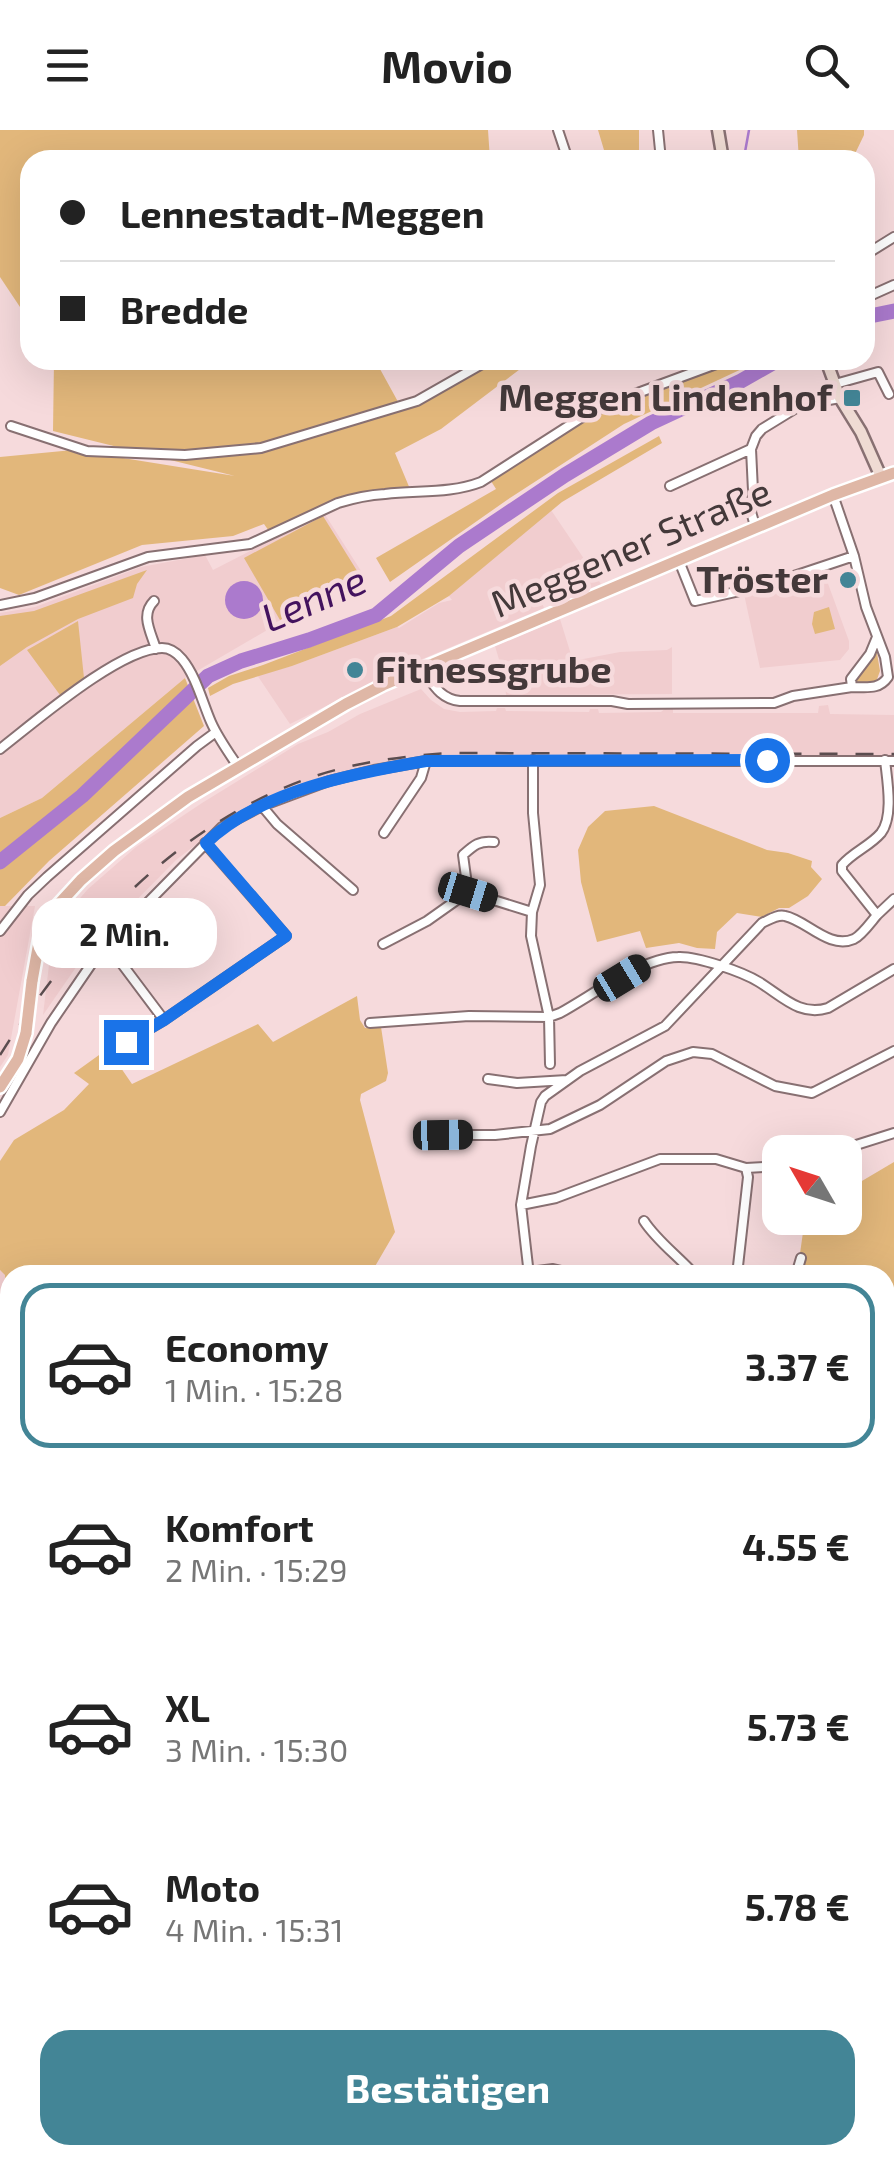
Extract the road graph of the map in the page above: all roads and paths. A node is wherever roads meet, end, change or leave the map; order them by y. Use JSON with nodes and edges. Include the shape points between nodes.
{"nodes":[{"id":1,"x":471,"y":370,"type":"edge"},
{"id":2,"x":700,"y":370,"type":"edge"},
{"id":3,"x":830,"y":370,"type":"edge"},
{"id":4,"x":835,"y":384,"type":"junction"},
{"id":5,"x":889,"y":394,"type":"dead end"},
{"id":6,"x":840,"y":398,"type":"junction"},
{"id":7,"x":11,"y":426,"type":"dead end"},
{"id":8,"x":751,"y":449,"type":"junction"},
{"id":9,"x":894,"y":472,"type":"edge"},
{"id":10,"x":881,"y":478,"type":"junction"},
{"id":11,"x":670,"y":486,"type":"dead end"},
{"id":12,"x":833,"y":495,"type":"junction"},
{"id":13,"x":756,"y":529,"type":"junction"},
{"id":14,"x":854,"y":556,"type":"junction"},
{"id":15,"x":679,"y":561,"type":"junction"},
{"id":16,"x":154,"y":601,"type":"dead end"},
{"id":17,"x":0,"y":605,"type":"edge"},
{"id":18,"x":877,"y":637,"type":"junction"},
{"id":19,"x":156,"y":649,"type":"junction"},
{"id":20,"x":890,"y":656,"type":"edge"},
{"id":21,"x":422,"y":669,"type":"junction"},
{"id":22,"x":852,"y":688,"type":"junction"},
{"id":23,"x":214,"y":728,"type":"junction"},
{"id":24,"x":0,"y":748,"type":"edge"},
{"id":25,"x":533,"y":760,"type":"junction"},
{"id":26,"x":889,"y":760,"type":"edge"},
{"id":27,"x":426,"y":761,"type":"junction"},
{"id":28,"x":238,"y":768,"type":"junction"},
{"id":29,"x":262,"y":806,"type":"junction"},
{"id":30,"x":384,"y":833,"type":"dead end"},
{"id":31,"x":494,"y":842,"type":"dead end"},
{"id":32,"x":206,"y":843,"type":"junction"},
{"id":33,"x":353,"y":890,"type":"dead end"},
{"id":34,"x":468,"y":892,"type":"junction"},
{"id":35,"x":894,"y":898,"type":"edge"},
{"id":36,"x":532,"y":912,"type":"junction"},
{"id":37,"x":878,"y":916,"type":"junction"},
{"id":38,"x":0,"y":931,"type":"edge"},
{"id":39,"x":107,"y":944,"type":"junction"},
{"id":40,"x":383,"y":944,"type":"dead end"},
{"id":41,"x":720,"y":968,"type":"junction"},
{"id":42,"x":894,"y":969,"type":"edge"},
{"id":43,"x":549,"y":1017,"type":"junction"},
{"id":44,"x":164,"y":1020,"type":"junction"},
{"id":45,"x":370,"y":1023,"type":"dead end"},
{"id":46,"x":126,"y":1042,"type":"dead end"},
{"id":47,"x":894,"y":1050,"type":"edge"},
{"id":48,"x":550,"y":1064,"type":"dead end"},
{"id":49,"x":488,"y":1078,"type":"dead end"},
{"id":50,"x":567,"y":1080,"type":"junction"},
{"id":51,"x":0,"y":1087,"type":"edge"},
{"id":52,"x":0,"y":1112,"type":"edge"},
{"id":53,"x":534,"y":1130,"type":"junction"},
{"id":54,"x":894,"y":1133,"type":"edge"},
{"id":55,"x":443,"y":1135,"type":"dead end"},
{"id":56,"x":862,"y":1143,"type":"edge"},
{"id":57,"x":762,"y":1167,"type":"edge"},
{"id":58,"x":746,"y":1168,"type":"junction"},
{"id":59,"x":521,"y":1205,"type":"junction"},
{"id":60,"x":644,"y":1220,"type":"dead end"},
{"id":61,"x":801,"y":1258,"type":"dead end"},
{"id":62,"x":527,"y":1265,"type":"edge"},
{"id":63,"x":686,"y":1265,"type":"edge"},
{"id":64,"x":738,"y":1265,"type":"edge"},
{"id":65,"x":799,"y":1265,"type":"edge"}],
"edges":[{"from":1,"to":7,"type":"street","via":[[416,401],[261,448],[185,455],[87,450]]},
{"from":2,"to":17,"type":"street","via":[[587,414],[470,486],[354,498],[250,544],[148,556]]},
{"from":3,"to":4,"type":"main road"},
{"from":4,"to":5,"type":"street","via":[[878,372]]},
{"from":4,"to":6,"type":"main road"},
{"from":6,"to":8,"type":"street","via":[[779,417],[762,428]]},
{"from":6,"to":10,"type":"main road"},
{"from":8,"to":11,"type":"street"},
{"from":8,"to":13,"type":"street"},
{"from":9,"to":10,"type":"main road","name":"Meggener Straße"},
{"from":10,"to":12,"type":"main road","name":"Meggener Straße"},
{"from":12,"to":13,"type":"main road","name":"Meggener Straße"},
{"from":12,"to":14,"type":"street"},
{"from":13,"to":15,"type":"main road","name":"Meggener Straße"},
{"from":14,"to":15,"type":"street","via":[[696,601]]},
{"from":14,"to":18,"type":"street"},
{"from":15,"to":21,"type":"main road","name":"Meggener Straße"},
{"from":16,"to":19,"type":"street","via":[[145,615]]},
{"from":18,"to":20,"type":"street"},
{"from":18,"to":22,"type":"street","via":[[850,679]]},
{"from":19,"to":23,"type":"street","via":[[176,653],[190,672]]},
{"from":19,"to":24,"type":"street","via":[[111,666]]},
{"from":20,"to":22,"type":"street","via":[[883,684]]},
{"from":21,"to":22,"type":"street","via":[[441,695],[460,701],[774,703]]},
{"from":21,"to":28,"type":"main road","name":"Meggener Straße","via":[[346,704]]},
{"from":23,"to":28,"type":"street"},
{"from":23,"to":38,"type":"street","via":[[28,894]]},
{"from":25,"to":26,"type":"street"},
{"from":25,"to":27,"type":"street"},
{"from":25,"to":36,"type":"street","via":[[540,885]]},
{"from":26,"to":37,"type":"street","via":[[885,828],[842,865]]},
{"from":27,"to":29,"type":"street","via":[[329,781]]},
{"from":27,"to":30,"type":"street","via":[[422,778]]},
{"from":28,"to":51,"type":"main road","name":"Meggener Straße","bridge":true,"via":[[136,834],[51,911],[41,931],[26,1033]]},
{"from":29,"to":32,"type":"street"},
{"from":29,"to":33,"type":"street"},
{"from":31,"to":34,"type":"street","via":[[475,844],[463,856]]},
{"from":32,"to":39,"type":"street"},
{"from":32,"to":44,"type":"street","via":[[286,936]]},
{"from":34,"to":36,"type":"street"},
{"from":34,"to":40,"type":"street"},
{"from":35,"to":37,"type":"street"},
{"from":36,"to":43,"type":"street"},
{"from":37,"to":41,"type":"street","via":[[854,938],[836,940],[779,915]]},
{"from":39,"to":44,"type":"street"},
{"from":39,"to":52,"type":"street","via":[[51,1022]]},
{"from":41,"to":42,"type":"street","via":[[818,1011]]},
{"from":41,"to":43,"type":"street","via":[[680,956],[648,962]]},
{"from":41,"to":50,"type":"street","via":[[665,1026]]},
{"from":43,"to":45,"type":"street"},
{"from":43,"to":48,"type":"street"},
{"from":44,"to":46,"type":"street"},
{"from":47,"to":53,"type":"street","via":[[812,1093],[775,1086],[712,1054],[693,1052],[666,1061],[573,1119]]},
{"from":49,"to":50,"type":"street","via":[[517,1084]]},
{"from":50,"to":53,"type":"street","via":[[541,1102]]},
{"from":53,"to":55,"type":"street"},
{"from":53,"to":59,"type":"street"},
{"from":54,"to":56,"type":"street"},
{"from":57,"to":58,"type":"street"},
{"from":58,"to":59,"type":"street","via":[[660,1159]]},
{"from":58,"to":64,"type":"street"},
{"from":59,"to":62,"type":"street"},
{"from":60,"to":63,"type":"street"},
{"from":61,"to":65,"type":"street"}]}
